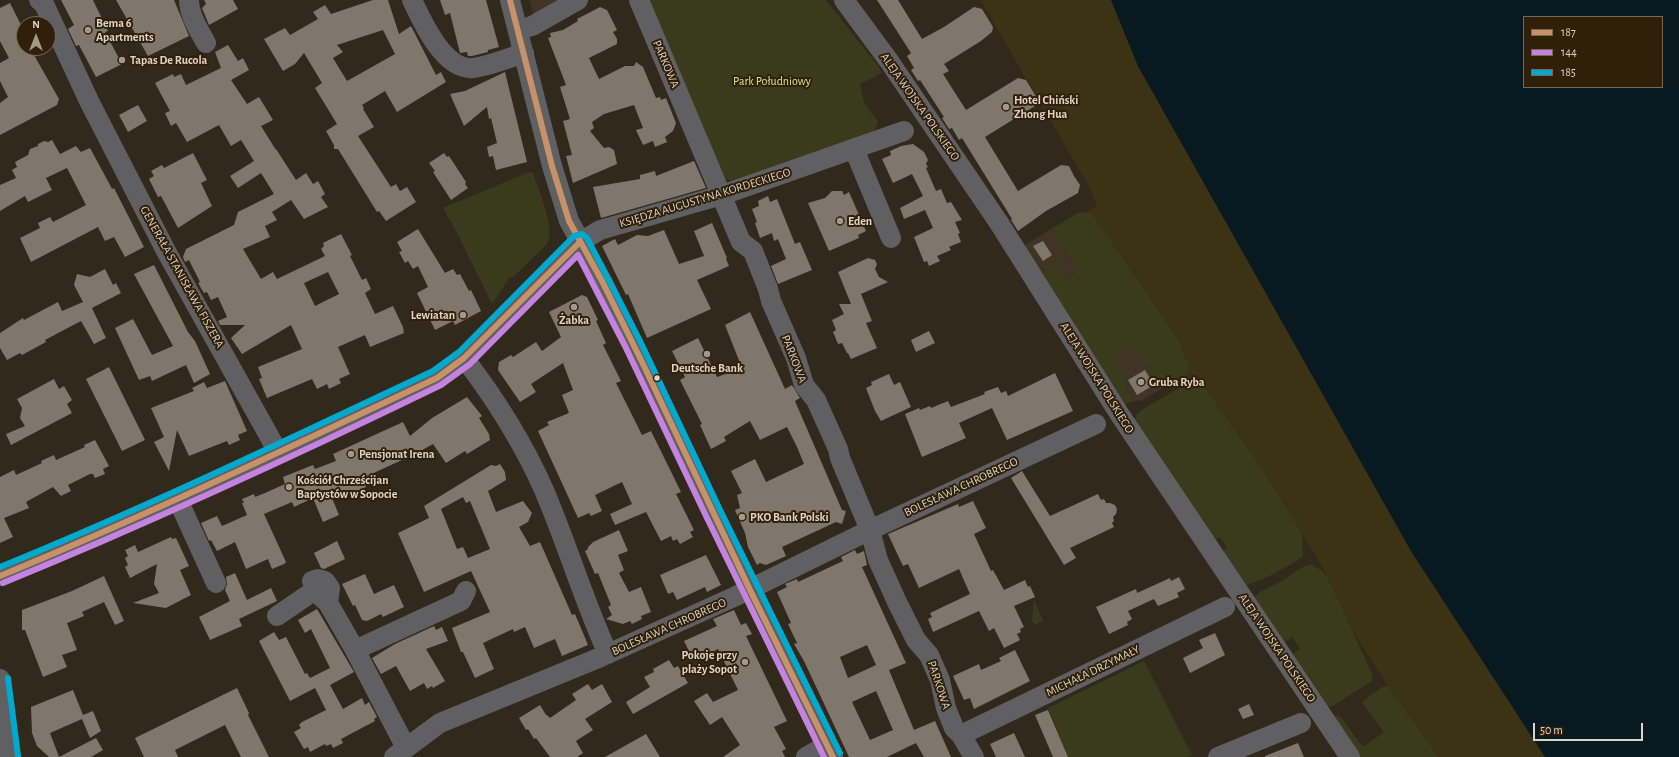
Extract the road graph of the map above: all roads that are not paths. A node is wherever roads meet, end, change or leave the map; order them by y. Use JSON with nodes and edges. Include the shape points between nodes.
{"nodes":[{"id":1,"x":39,"y":0,"type":"edge"},
{"id":2,"x":189,"y":0,"type":"edge"},
{"id":3,"x":412,"y":0,"type":"edge"},
{"id":4,"x":510,"y":0,"type":"edge"},
{"id":5,"x":578,"y":0,"type":"edge"},
{"id":6,"x":639,"y":0,"type":"edge"},
{"id":7,"x":844,"y":0,"type":"edge"},
{"id":8,"x":518,"y":30,"type":"junction"},
{"id":9,"x":206,"y":43,"type":"dead end"},
{"id":10,"x":524,"y":53,"type":"junction"},
{"id":11,"x":904,"y":130,"type":"dead end"},
{"id":12,"x":854,"y":149,"type":"junction"},
{"id":13,"x":722,"y":195,"type":"junction"},
{"id":14,"x":891,"y":238,"type":"dead end"},
{"id":15,"x":580,"y":242,"type":"junction"},
{"id":16,"x":464,"y":358,"type":"junction"},
{"id":17,"x":1096,"y":424,"type":"dead end"},
{"id":18,"x":278,"y":452,"type":"junction"},
{"id":19,"x":178,"y":500,"type":"junction"},
{"id":20,"x":870,"y":530,"type":"junction"},
{"id":21,"x":0,"y":576,"type":"edge"},
{"id":22,"x":216,"y":583,"type":"dead end"},
{"id":23,"x":750,"y":590,"type":"junction"},
{"id":24,"x":466,"y":591,"type":"dead end"},
{"id":25,"x":1224,"y":607,"type":"dead end"},
{"id":26,"x":277,"y":616,"type":"dead end"},
{"id":27,"x":355,"y":650,"type":"junction"},
{"id":28,"x":608,"y":654,"type":"junction"},
{"id":29,"x":0,"y":679,"type":"edge"},
{"id":30,"x":1301,"y":723,"type":"dead end"},
{"id":31,"x":961,"y":734,"type":"junction"},
{"id":32,"x":408,"y":751,"type":"edge"},
{"id":33,"x":830,"y":751,"type":"edge"},
{"id":34,"x":10,"y":757,"type":"edge"},
{"id":35,"x":806,"y":757,"type":"edge"},
{"id":36,"x":974,"y":757,"type":"edge"},
{"id":37,"x":1218,"y":757,"type":"edge"},
{"id":38,"x":1350,"y":757,"type":"edge"}],
"edges":[{"from":1,"to":18,"type":"street","name":"GENERAŁA STANISŁAWA FISZERA","via":[[44,4],[89,101],[166,251]]},
{"from":2,"to":9,"type":"street","via":[[189,7]]},
{"from":3,"to":10,"type":"street","via":[[436,43],[448,58],[463,67],[473,68]]},
{"from":4,"to":8,"type":"street"},
{"from":5,"to":8,"type":"street","via":[[532,26]]},
{"from":6,"to":13,"type":"street","name":"PARKOWA"},
{"from":7,"to":38,"type":"street","name":"ALEJA WOJSKA POLSKIEGO","via":[[1003,228],[1120,415]]},
{"from":8,"to":10,"type":"street"},
{"from":10,"to":15,"type":"street","via":[[562,201],[568,220]]},
{"from":11,"to":12,"type":"street","name":"KSIĘDZA AUGUSTYNA KORDECKIEGO"},
{"from":12,"to":13,"type":"street","name":"KSIĘDZA AUGUSTYNA KORDECKIEGO"},
{"from":12,"to":14,"type":"street"},
{"from":13,"to":15,"type":"street","name":"KSIĘDZA AUGUSTYNA KORDECKIEGO","via":[[600,230]]},
{"from":13,"to":20,"type":"street","name":"PARKOWA","via":[[741,242],[753,250],[771,301],[796,358],[804,385],[816,400]]},
{"from":15,"to":16,"type":"street","name":"KSIĘDZA AUGUSTYNA KORDECKIEGO"},
{"from":15,"to":23,"type":"street","via":[[644,366]]},
{"from":16,"to":18,"type":"street","name":"KSIĘDZA AUGUSTYNA KORDECKIEGO","via":[[437,378]]},
{"from":16,"to":28,"type":"street","via":[[526,455],[544,491]]},
{"from":17,"to":20,"type":"street","name":"BOLESŁAWA CHROBREGO"},
{"from":18,"to":19,"type":"street","name":"KSIĘDZA AUGUSTYNA KORDECKIEGO"},
{"from":19,"to":21,"type":"street","name":"KSIĘDZA AUGUSTYNA KORDECKIEGO"},
{"from":19,"to":22,"type":"street"},
{"from":20,"to":23,"type":"street","name":"BOLESŁAWA CHROBREGO"},
{"from":20,"to":31,"type":"street","name":"PARKOWA","via":[[878,560],[896,602],[916,640],[929,655],[940,680],[946,708],[954,728]]},
{"from":23,"to":28,"type":"street","name":"BOLESŁAWA CHROBREGO"},
{"from":23,"to":33,"type":"street"},
{"from":24,"to":27,"type":"street","via":[[461,601]]},
{"from":25,"to":31,"type":"street","name":"MICHAŁA DRZYMAŁY"},
{"from":26,"to":27,"type":"street","via":[[322,596]]},
{"from":27,"to":32,"type":"street"},
{"from":28,"to":32,"type":"street","name":"BOLESŁAWA CHROBREGO","via":[[440,723]]},
{"from":29,"to":34,"type":"street"},
{"from":30,"to":37,"type":"street"},
{"from":31,"to":36,"type":"street","name":"PARKOWA"},
{"from":33,"to":35,"type":"street"}]}
